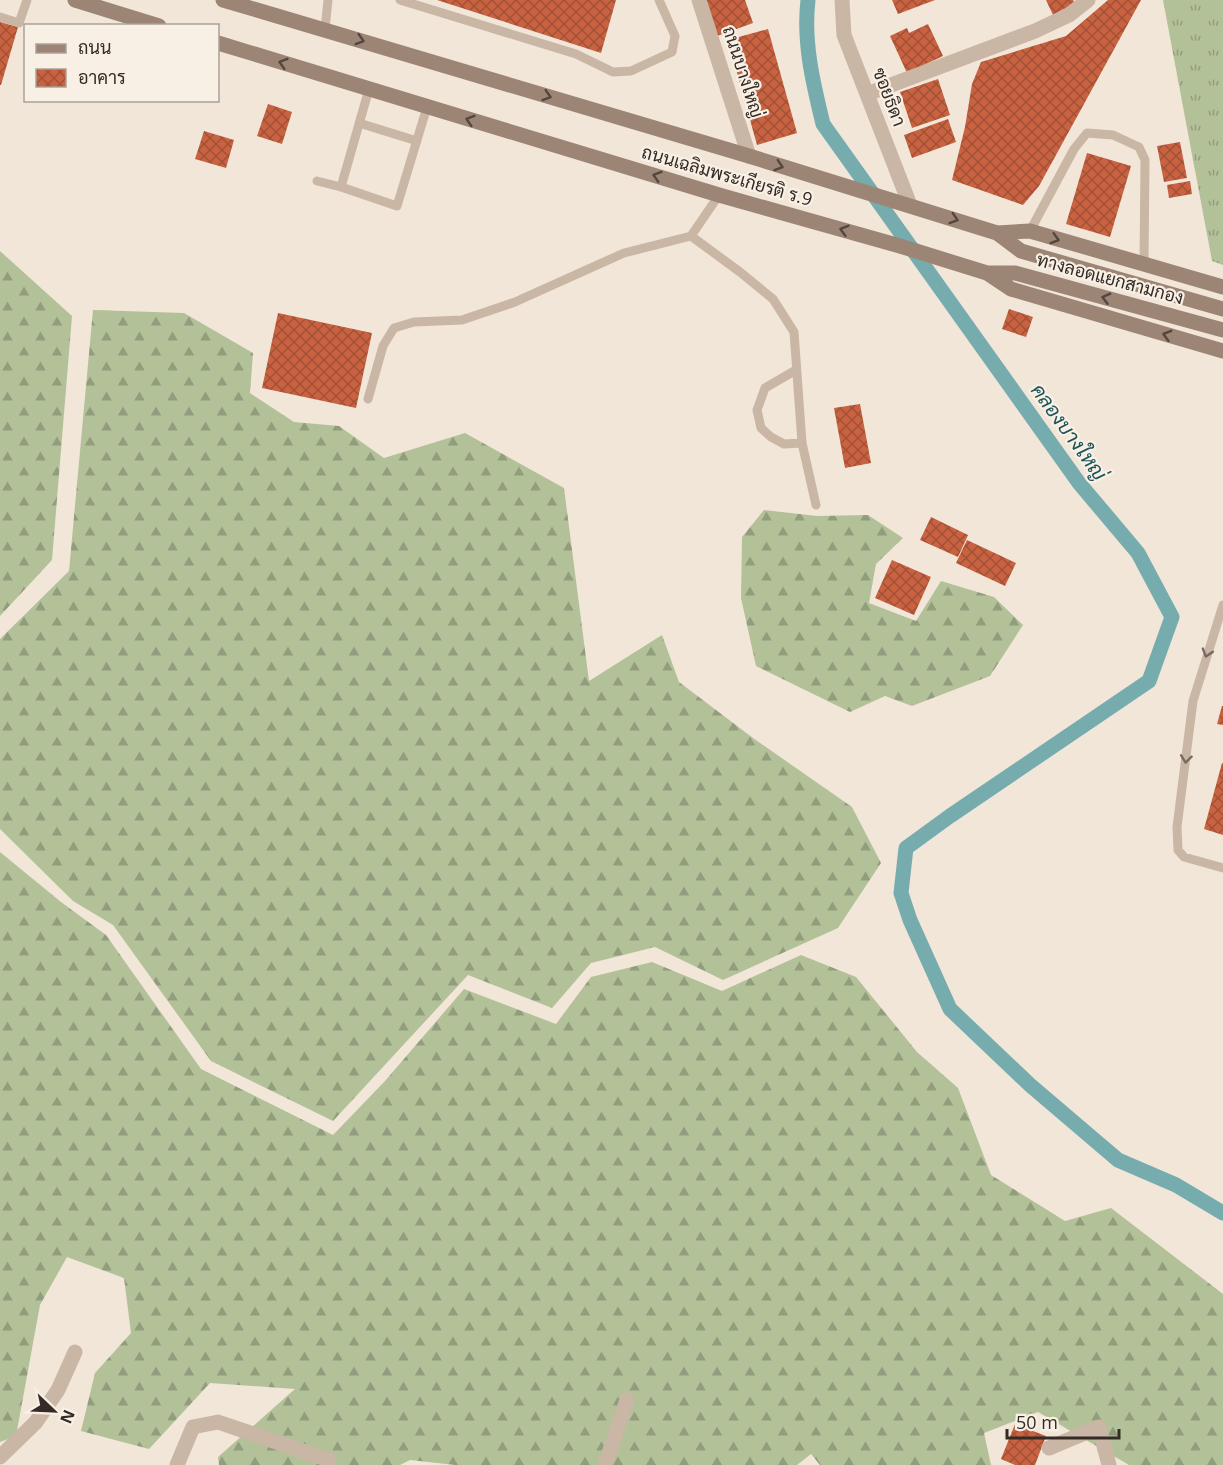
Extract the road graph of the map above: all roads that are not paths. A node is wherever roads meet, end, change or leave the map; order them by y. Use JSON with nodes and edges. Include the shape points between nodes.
{"nodes":[{"id":1,"x":27,"y":0,"type":"edge"},
{"id":2,"x":75,"y":0,"type":"edge"},
{"id":3,"x":223,"y":0,"type":"edge"},
{"id":4,"x":328,"y":0,"type":"edge"},
{"id":5,"x":400,"y":0,"type":"edge"},
{"id":6,"x":659,"y":0,"type":"edge"},
{"id":7,"x":699,"y":0,"type":"edge"},
{"id":8,"x":842,"y":0,"type":"edge"},
{"id":9,"x":1088,"y":0,"type":"edge"},
{"id":10,"x":0,"y":17,"type":"edge"},
{"id":11,"x":153,"y":24,"type":"edge"},
{"id":12,"x":325,"y":29,"type":"junction"},
{"id":13,"x":219,"y":43,"type":"edge"},
{"id":14,"x":369,"y":89,"type":"junction"},
{"id":15,"x":867,"y":94,"type":"junction"},
{"id":16,"x":427,"y":107,"type":"junction"},
{"id":17,"x":360,"y":123,"type":"junction"},
{"id":18,"x":417,"y":141,"type":"junction"},
{"id":19,"x":749,"y":156,"type":"junction"},
{"id":20,"x":317,"y":181,"type":"dead end"},
{"id":21,"x":341,"y":188,"type":"junction"},
{"id":22,"x":719,"y":195,"type":"junction"},
{"id":23,"x":910,"y":205,"type":"junction"},
{"id":24,"x":1030,"y":231,"type":"junction"},
{"id":25,"x":997,"y":233,"type":"junction"},
{"id":26,"x":691,"y":236,"type":"junction"},
{"id":27,"x":1144,"y":265,"type":"junction"},
{"id":28,"x":987,"y":273,"type":"junction"},
{"id":29,"x":1223,"y":287,"type":"edge"},
{"id":30,"x":1223,"y":309,"type":"edge"},
{"id":31,"x":1223,"y":330,"type":"edge"},
{"id":32,"x":1223,"y":351,"type":"edge"},
{"id":33,"x":796,"y":370,"type":"junction"},
{"id":34,"x":368,"y":399,"type":"dead end"},
{"id":35,"x":802,"y":443,"type":"junction"},
{"id":36,"x":816,"y":505,"type":"dead end"},
{"id":37,"x":1223,"y":605,"type":"edge"},
{"id":38,"x":1223,"y":868,"type":"edge"},
{"id":39,"x":75,"y":1352,"type":"dead end"},
{"id":40,"x":627,"y":1400,"type":"dead end"},
{"id":41,"x":1049,"y":1448,"type":"dead end"},
{"id":42,"x":0,"y":1457,"type":"edge"},
{"id":43,"x":329,"y":1460,"type":"dead end"},
{"id":44,"x":177,"y":1465,"type":"edge"},
{"id":45,"x":605,"y":1465,"type":"edge"},
{"id":46,"x":1109,"y":1465,"type":"edge"}],
"edges":[{"from":1,"to":10,"type":"lane","via":[[19,23]]},
{"from":2,"to":11,"type":"main road"},
{"from":3,"to":12,"type":"main road","name":"ถนนเฉลิมพระเกียรติ ร.9"},
{"from":4,"to":12,"type":"lane"},
{"from":5,"to":6,"type":"lane","via":[[576,54],[613,72],[631,71],[672,52],[675,36]]},
{"from":7,"to":19,"type":"street","name":"ถนนบางใหญ่"},
{"from":8,"to":15,"type":"street","name":"ซอยธิดา","via":[[844,35]]},
{"from":9,"to":15,"type":"street","via":[[1069,15],[1035,32]]},
{"from":12,"to":19,"type":"main road","name":"ถนนเฉลิมพระเกียรติ ร.9","one_way":true},
{"from":14,"to":13,"type":"main road","name":"ถนนเฉลิมพระเกียรติ ร.9","one_way":true},
{"from":14,"to":16,"type":"main road","name":"ถนนเฉลิมพระเกียรติ ร.9"},
{"from":14,"to":17,"type":"lane"},
{"from":15,"to":23,"type":"street","name":"ซอยธิดา"},
{"from":16,"to":18,"type":"lane"},
{"from":22,"to":16,"type":"main road","name":"ถนนเฉลิมพระเกียรติ ร.9","one_way":true},
{"from":17,"to":18,"type":"lane"},
{"from":17,"to":21,"type":"lane"},
{"from":18,"to":21,"type":"lane","via":[[397,206]]},
{"from":19,"to":23,"type":"main road","name":"ถนนเฉลิมพระเกียรติ ร.9","one_way":true},
{"from":20,"to":21,"type":"lane"},
{"from":22,"to":26,"type":"lane"},
{"from":28,"to":22,"type":"main road","name":"ถนนเฉลิมพระเกียรติ ร.9","one_way":true},
{"from":23,"to":25,"type":"main road","name":"ถนนเฉลิมพระเกียรติ ร.9","one_way":true},
{"from":24,"to":25,"type":"main road","name":"ถนนเฉลิมพระเกียรติ ร.9"},
{"from":24,"to":27,"type":"main road","name":"ถนนเฉลิมพระเกียรติ ร.9","one_way":true},
{"from":24,"to":27,"type":"lane","via":[[1074,149],[1088,133],[1113,135],[1139,147],[1145,159]]},
{"from":25,"to":30,"type":"main road","name":"ทางลอดแยกสามกอง","via":[[1021,251]]},
{"from":26,"to":33,"type":"lane","via":[[773,299],[794,332]]},
{"from":26,"to":34,"type":"lane","via":[[624,253],[514,302],[462,320],[414,322],[394,328],[383,346]]},
{"from":27,"to":29,"type":"main road","name":"ถนนเฉลิมพระเกียรติ ร.9"},
{"from":31,"to":28,"type":"main road","name":"ทางลอดแยกสามกอง","one_way":true,"via":[[1015,273]]},
{"from":32,"to":28,"type":"main road","name":"ถนนเฉลิมพระเกียรติ ร.9","one_way":true,"via":[[1011,289]]},
{"from":33,"to":35,"type":"lane"},
{"from":33,"to":35,"type":"lane","via":[[765,388],[757,410],[761,428],[771,437],[784,444]]},
{"from":35,"to":36,"type":"lane"},
{"from":37,"to":38,"type":"lane","one_way":true,"via":[[1193,701],[1177,828],[1178,850],[1184,857]]},
{"from":39,"to":42,"type":"street","via":[[58,1390],[36,1422]]},
{"from":40,"to":45,"type":"street"},
{"from":41,"to":46,"type":"street","via":[[1099,1427]]},
{"from":43,"to":44,"type":"street","via":[[218,1422],[193,1427]]}]}
